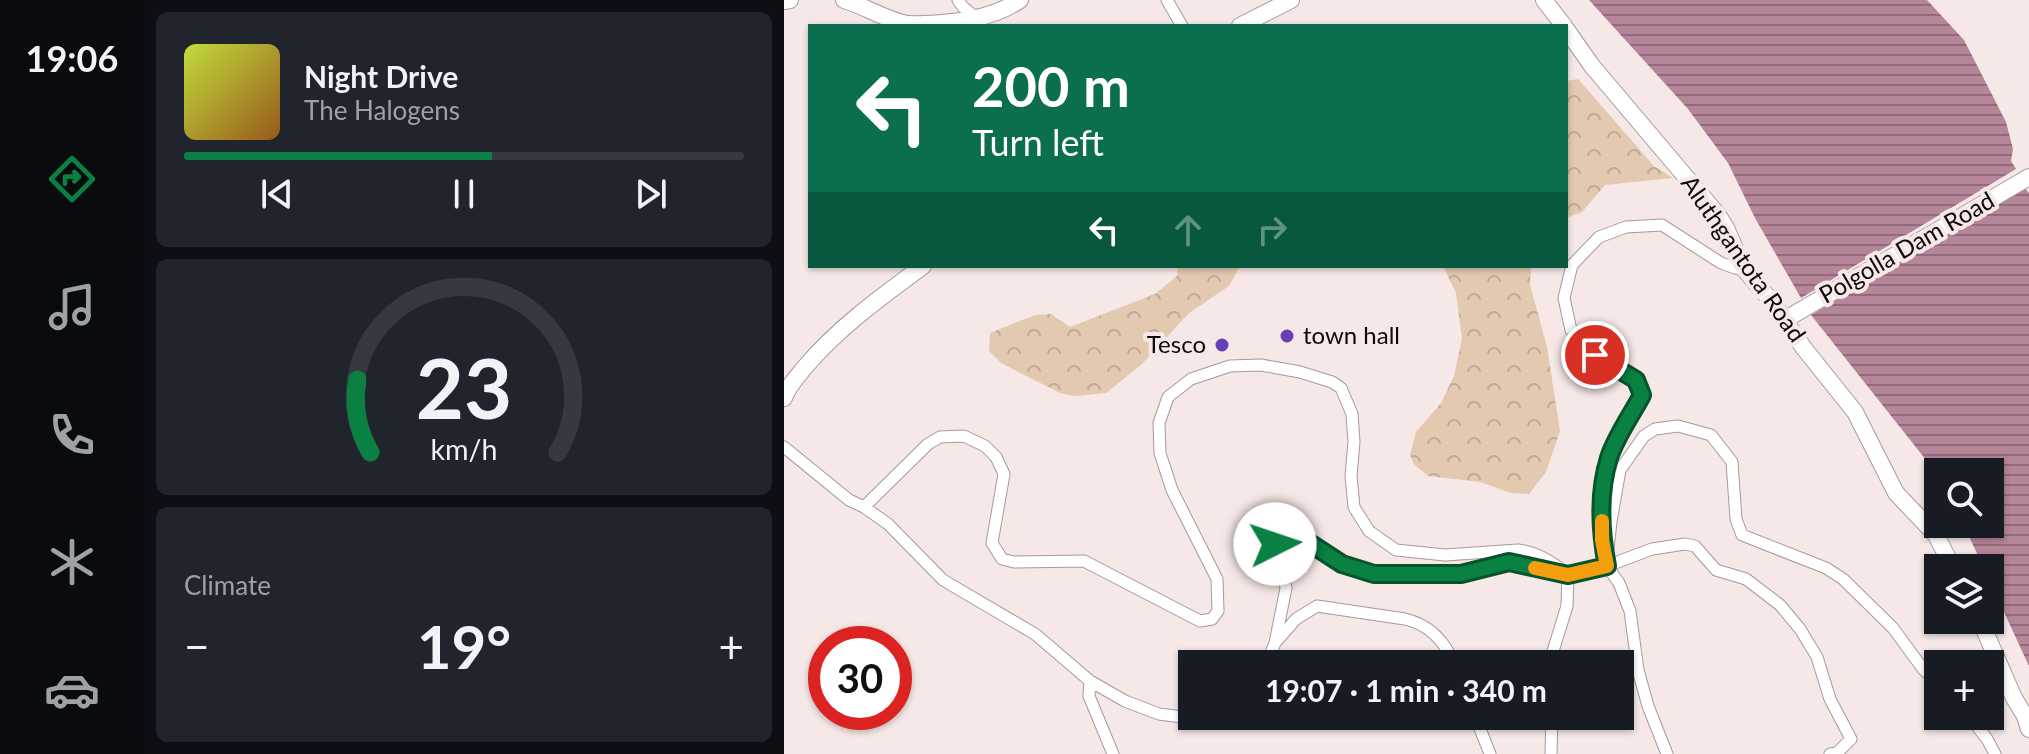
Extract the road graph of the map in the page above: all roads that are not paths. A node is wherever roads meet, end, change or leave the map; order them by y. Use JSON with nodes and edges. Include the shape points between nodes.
{"nodes":[{"id":1,"x":790,"y":0,"type":"edge"},
{"id":2,"x":844,"y":0,"type":"edge"},
{"id":3,"x":958,"y":0,"type":"edge"},
{"id":4,"x":1020,"y":0,"type":"edge"},
{"id":5,"x":1167,"y":0,"type":"edge"},
{"id":6,"x":1291,"y":0,"type":"edge"},
{"id":7,"x":1544,"y":0,"type":"edge"},
{"id":8,"x":784,"y":1,"type":"edge"},
{"id":9,"x":976,"y":18,"type":"junction"},
{"id":10,"x":1181,"y":24,"type":"edge"},
{"id":11,"x":1244,"y":24,"type":"edge"},
{"id":12,"x":1562,"y":24,"type":"edge"},
{"id":13,"x":1568,"y":32,"type":"edge"},
{"id":14,"x":2029,"y":177,"type":"edge"},
{"id":15,"x":920,"y":268,"type":"edge"},
{"id":16,"x":1744,"y":269,"type":"junction"},
{"id":17,"x":1786,"y":319,"type":"junction"},
{"id":18,"x":784,"y":398,"type":"edge"},
{"id":19,"x":784,"y":447,"type":"edge"},
{"id":20,"x":864,"y":507,"type":"junction"},
{"id":21,"x":1946,"y":554,"type":"edge"},
{"id":22,"x":1607,"y":566,"type":"junction"},
{"id":23,"x":1568,"y":575,"type":"junction"},
{"id":24,"x":1986,"y":634,"type":"edge"},
{"id":25,"x":1275,"y":643,"type":"junction"},
{"id":26,"x":1272,"y":650,"type":"edge"},
{"id":27,"x":1448,"y":650,"type":"edge"},
{"id":28,"x":1553,"y":650,"type":"edge"},
{"id":29,"x":1924,"y":670,"type":"edge"},
{"id":30,"x":1090,"y":681,"type":"junction"},
{"id":31,"x":1178,"y":716,"type":"edge"},
{"id":32,"x":2029,"y":729,"type":"edge"},
{"id":33,"x":1481,"y":730,"type":"edge"},
{"id":34,"x":1552,"y":730,"type":"edge"},
{"id":35,"x":1980,"y":730,"type":"edge"},
{"id":36,"x":1113,"y":754,"type":"edge"},
{"id":37,"x":1490,"y":754,"type":"edge"},
{"id":38,"x":1551,"y":754,"type":"edge"},
{"id":39,"x":1667,"y":754,"type":"edge"},
{"id":40,"x":1830,"y":754,"type":"edge"},
{"id":41,"x":1995,"y":754,"type":"edge"}],
"edges":[{"from":1,"to":8,"type":"street"},
{"from":2,"to":9,"type":"street","via":[[904,24]]},
{"from":3,"to":9,"type":"street"},
{"from":4,"to":9,"type":"street"},
{"from":5,"to":10,"type":"street"},
{"from":6,"to":11,"type":"street"},
{"from":7,"to":12,"type":"street","name":"Aluthgantota Road"},
{"from":13,"to":16,"type":"street","name":"Aluthgantota Road","via":[[1718,215]]},
{"from":14,"to":17,"type":"street","name":"Polgolla Dam Road"},
{"from":15,"to":18,"type":"street","via":[[826,342]]},
{"from":16,"to":17,"type":"street","name":"Aluthgantota Road"},
{"from":16,"to":22,"type":"street","via":[[1721,263],[1662,225],[1626,227],[1599,237],[1572,265],[1564,298],[1571,330],[1595,355],[1636,380],[1642,395],[1609,456],[1601,495]]},
{"from":17,"to":21,"type":"street","name":"Aluthgantota Road","via":[[1855,412],[1896,493],[1936,535]]},
{"from":19,"to":20,"type":"street"},
{"from":20,"to":23,"type":"street","via":[[928,444],[940,437],[964,436],[985,446],[1004,474],[992,543],[1002,559],[1084,561],[1200,621],[1212,619],[1218,611],[1217,579],[1172,490],[1160,453],[1159,423],[1168,397],[1191,379],[1230,366],[1261,365],[1300,372],[1341,388],[1352,414],[1354,507],[1369,531],[1396,550],[1445,555],[1529,551]]},
{"from":20,"to":30,"type":"street","via":[[943,580],[1035,634]]},
{"from":22,"to":23,"type":"street"},
{"from":22,"to":29,"type":"street","via":[[1620,470],[1644,436],[1678,426],[1711,435],[1732,462],[1742,535],[1843,579],[1893,628]]},
{"from":22,"to":39,"type":"street","via":[[1630,611],[1638,670]]},
{"from":22,"to":40,"type":"street","via":[[1652,549],[1695,546],[1716,570],[1746,579],[1780,605],[1817,657],[1830,699],[1851,739]]},
{"from":23,"to":25,"type":"street","via":[[1509,562],[1461,574],[1374,574],[1283,534],[1275,544],[1286,588]]},
{"from":23,"to":28,"type":"street","via":[[1567,606]]},
{"from":24,"to":32,"type":"street"},
{"from":25,"to":26,"type":"street"},
{"from":25,"to":27,"type":"street","via":[[1296,619],[1317,606],[1419,622]]},
{"from":30,"to":31,"type":"street","via":[[1125,701]]},
{"from":30,"to":36,"type":"street","via":[[1089,696]]},
{"from":33,"to":37,"type":"street"},
{"from":34,"to":38,"type":"street"},
{"from":35,"to":41,"type":"street"}]}
